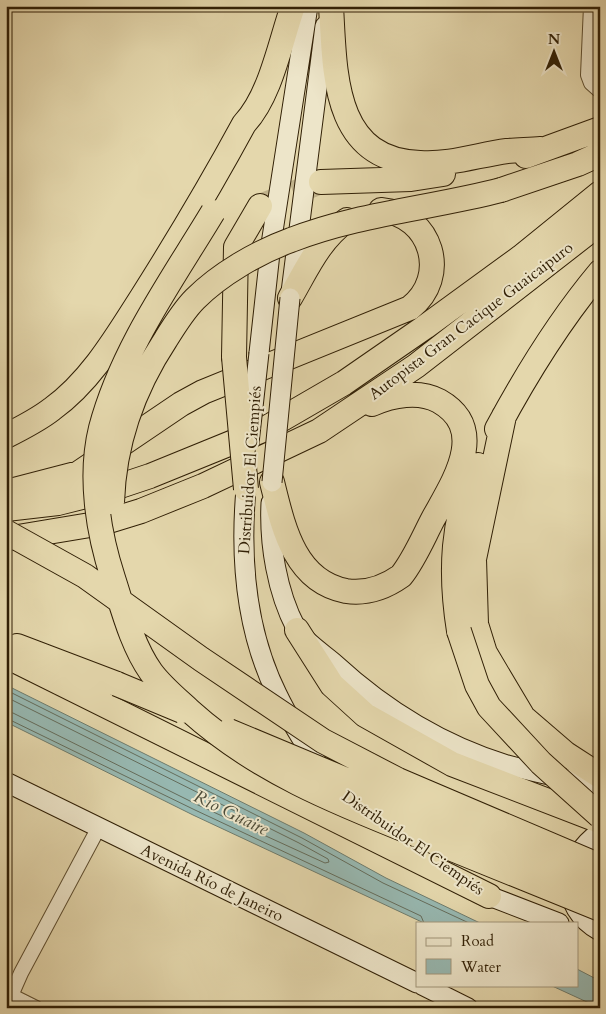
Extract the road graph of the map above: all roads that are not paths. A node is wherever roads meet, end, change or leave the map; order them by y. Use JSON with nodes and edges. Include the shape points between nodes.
{"nodes":[{"id":1,"x":293,"y":6,"type":"edge"},
{"id":2,"x":308,"y":6,"type":"edge"},
{"id":3,"x":330,"y":6,"type":"edge"},
{"id":4,"x":591,"y":6,"type":"edge"},
{"id":5,"x":600,"y":91,"type":"edge"},
{"id":6,"x":254,"y":113,"type":"junction"},
{"id":7,"x":600,"y":129,"type":"edge"},
{"id":8,"x":541,"y":149,"type":"junction"},
{"id":9,"x":600,"y":154,"type":"edge"},
{"id":10,"x":321,"y":182,"type":"tunnel mouth"},
{"id":11,"x":600,"y":193,"type":"edge"},
{"id":12,"x":260,"y":206,"type":"tunnel mouth"},
{"id":13,"x":600,"y":224,"type":"edge"},
{"id":14,"x":600,"y":272,"type":"edge"},
{"id":15,"x":290,"y":298,"type":"junction"},
{"id":16,"x":504,"y":416,"type":"junction"},
{"id":17,"x":319,"y":431,"type":"junction"},
{"id":18,"x":6,"y":436,"type":"edge"},
{"id":19,"x":272,"y":482,"type":"junction"},
{"id":20,"x":246,"y":489,"type":"junction"},
{"id":21,"x":6,"y":492,"type":"edge"},
{"id":22,"x":6,"y":509,"type":"edge"},
{"id":23,"x":6,"y":532,"type":"edge"},
{"id":24,"x":6,"y":540,"type":"edge"},
{"id":25,"x":297,"y":630,"type":"junction"},
{"id":26,"x":6,"y":642,"type":"edge"},
{"id":27,"x":6,"y":656,"type":"edge"},
{"id":28,"x":150,"y":671,"type":"junction"},
{"id":29,"x":600,"y":776,"type":"edge"},
{"id":30,"x":6,"y":782,"type":"edge"},
{"id":31,"x":600,"y":786,"type":"edge"},
{"id":32,"x":600,"y":816,"type":"edge"},
{"id":33,"x":600,"y":821,"type":"edge"},
{"id":34,"x":99,"y":827,"type":"junction"},
{"id":35,"x":600,"y":832,"type":"edge"},
{"id":36,"x":600,"y":866,"type":"edge"},
{"id":37,"x":600,"y":886,"type":"edge"},
{"id":38,"x":489,"y":896,"type":"junction"},
{"id":39,"x":600,"y":909,"type":"edge"},
{"id":40,"x":556,"y":922,"type":"edge"},
{"id":41,"x":578,"y":930,"type":"edge"},
{"id":42,"x":600,"y":931,"type":"edge"},
{"id":43,"x":600,"y":938,"type":"edge"},
{"id":44,"x":416,"y":983,"type":"edge"},
{"id":45,"x":424,"y":986,"type":"edge"},
{"id":46,"x":8,"y":999,"type":"edge"},
{"id":47,"x":36,"y":1008,"type":"edge"},
{"id":48,"x":468,"y":1008,"type":"edge"}],
"edges":[{"from":1,"to":6,"type":"highway"},
{"from":2,"to":20,"type":"street","name":"Distribuidor El Ciempiés","bridge":true,"via":[[271,244]]},
{"from":3,"to":8,"type":"highway","via":[[340,91],[353,129],[365,145],[395,158],[421,164]]},
{"from":3,"to":15,"type":"street","name":"Distribuidor El Ciempiés"},
{"from":4,"to":5,"type":"street","via":[[588,75]]},
{"from":6,"to":18,"type":"highway","via":[[244,124],[199,207],[98,362],[53,409]]},
{"from":6,"to":28,"type":"highway","bridge":true,"via":[[255,130],[213,212],[130,354],[101,430],[96,473],[105,554],[133,637]]},
{"from":7,"to":8,"type":"highway"},
{"from":8,"to":10,"type":"highway","via":[[512,162],[411,179]]},
{"from":9,"to":28,"type":"highway","bridge":true,"via":[[501,190],[380,215],[291,240],[228,273],[194,300],[150,364],[133,400],[113,470],[111,511],[117,548],[144,634]]},
{"from":11,"to":22,"type":"highway","name":"Autopista Gran Cacique Guaicaipuro","via":[[521,257],[425,327],[344,383],[263,430],[102,492],[58,503]]},
{"from":12,"to":20,"type":"highway","bridge":true,"via":[[236,248],[234,357]]},
{"from":13,"to":17,"type":"highway","name":"Autopista Gran Cacique Guaicaipuro","via":[[416,366]]},
{"from":14,"to":16,"type":"highway","via":[[569,310],[532,365]]},
{"from":15,"to":19,"type":"street","name":"Distribuidor El Ciempiés","bridge":true},
{"from":15,"to":21,"type":"highway","via":[[322,242],[356,215],[382,210],[400,215],[416,225],[429,244],[433,263],[429,285],[418,301],[403,312],[203,392],[79,473]]},
{"from":16,"to":29,"type":"highway","via":[[474,559],[476,624],[484,653],[523,717],[566,754]]},
{"from":16,"to":32,"type":"highway","bridge":true,"via":[[467,486],[459,514],[453,570],[459,631],[477,685],[489,707],[541,763]]},
{"from":17,"to":19,"type":"highway","via":[[375,403],[405,395],[435,399],[457,418],[464,437],[461,466],[400,576],[385,586],[366,592],[343,590],[319,580],[300,562],[293,548]]},
{"from":17,"to":24,"type":"highway","name":"Autopista Gran Cacique Guaicaipuro","via":[[141,511],[93,525]]},
{"from":19,"to":25,"type":"street","name":"Distribuidor El Ciempiés","via":[[274,555],[284,598]]},
{"from":20,"to":38,"type":"street","name":"Distribuidor El Ciempiés","via":[[243,564],[252,616],[264,663],[277,694],[311,754],[341,794]]},
{"from":23,"to":36,"type":"highway","bridge":true,"via":[[85,576],[323,741],[398,780]]},
{"from":25,"to":31,"type":"street","name":"Distribuidor El Ciempiés","via":[[354,682],[416,726],[460,748],[507,765]]},
{"from":25,"to":33,"type":"highway","via":[[332,685],[365,715],[452,764]]},
{"from":26,"to":37,"type":"highway","bridge":true,"via":[[117,684]]},
{"from":27,"to":38,"type":"highway"},
{"from":28,"to":39,"type":"highway","bridge":true,"via":[[202,722],[243,754],[320,796]]},
{"from":30,"to":34,"type":"street","name":"Avenida Río de Janeiro"},
{"from":34,"to":44,"type":"street","name":"Avenida Río de Janeiro"},
{"from":34,"to":46,"type":"street"},
{"from":35,"to":42,"type":"street","via":[[584,844],[574,863],[569,890],[576,910],[586,923]]},
{"from":38,"to":40,"type":"street","name":"Distribuidor El Ciempiés"},
{"from":41,"to":43,"type":"street"},
{"from":45,"to":48,"type":"street"},
{"from":46,"to":47,"type":"street"}]}
